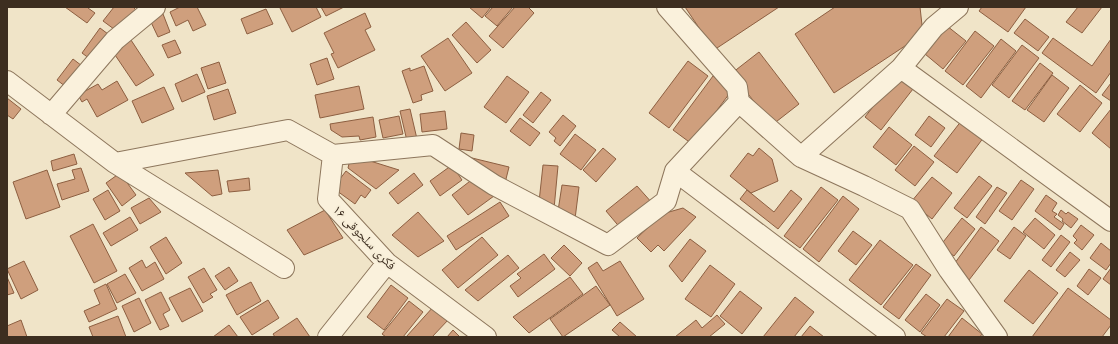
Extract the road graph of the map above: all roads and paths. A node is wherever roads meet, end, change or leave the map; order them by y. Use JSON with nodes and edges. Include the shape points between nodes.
{"nodes":[{"id":1,"x":155,"y":7,"type":"edge"},
{"id":2,"x":667,"y":7,"type":"edge"},
{"id":3,"x":958,"y":7,"type":"edge"},
{"id":4,"x":901,"y":68,"type":"junction"},
{"id":5,"x":7,"y":81,"type":"edge"},
{"id":6,"x":739,"y":102,"type":"junction"},
{"id":7,"x":51,"y":115,"type":"junction"},
{"id":8,"x":333,"y":155,"type":"junction"},
{"id":9,"x":801,"y":156,"type":"junction"},
{"id":10,"x":115,"y":163,"type":"junction"},
{"id":11,"x":675,"y":171,"type":"junction"},
{"id":12,"x":1111,"y":221,"type":"edge"},
{"id":13,"x":387,"y":263,"type":"junction"},
{"id":14,"x":284,"y":268,"type":"dead end"},
{"id":15,"x":328,"y":337,"type":"edge"},
{"id":16,"x":486,"y":337,"type":"edge"},
{"id":17,"x":894,"y":337,"type":"edge"},
{"id":18,"x":997,"y":337,"type":"edge"}],
"edges":[{"from":1,"to":7,"type":"street","via":[[115,40]]},
{"from":2,"to":6,"type":"street","via":[[737,87]]},
{"from":3,"to":4,"type":"street","via":[[934,27]]},
{"from":4,"to":9,"type":"street"},
{"from":4,"to":12,"type":"street"},
{"from":5,"to":7,"type":"street"},
{"from":6,"to":9,"type":"street"},
{"from":6,"to":11,"type":"street"},
{"from":7,"to":10,"type":"street"},
{"from":8,"to":10,"type":"street","via":[[288,130]]},
{"from":8,"to":11,"type":"street","via":[[434,145],[494,185],[608,245],[666,201]]},
{"from":8,"to":13,"type":"street","name":"فکری سلجوقی ۱۶","via":[[328,199]]},
{"from":9,"to":18,"type":"street","via":[[910,209],[949,270]]},
{"from":10,"to":14,"type":"street"},
{"from":11,"to":17,"type":"street"},
{"from":13,"to":15,"type":"street"},
{"from":13,"to":16,"type":"street","name":"فکری سلجوقی ۱۶"}]}
